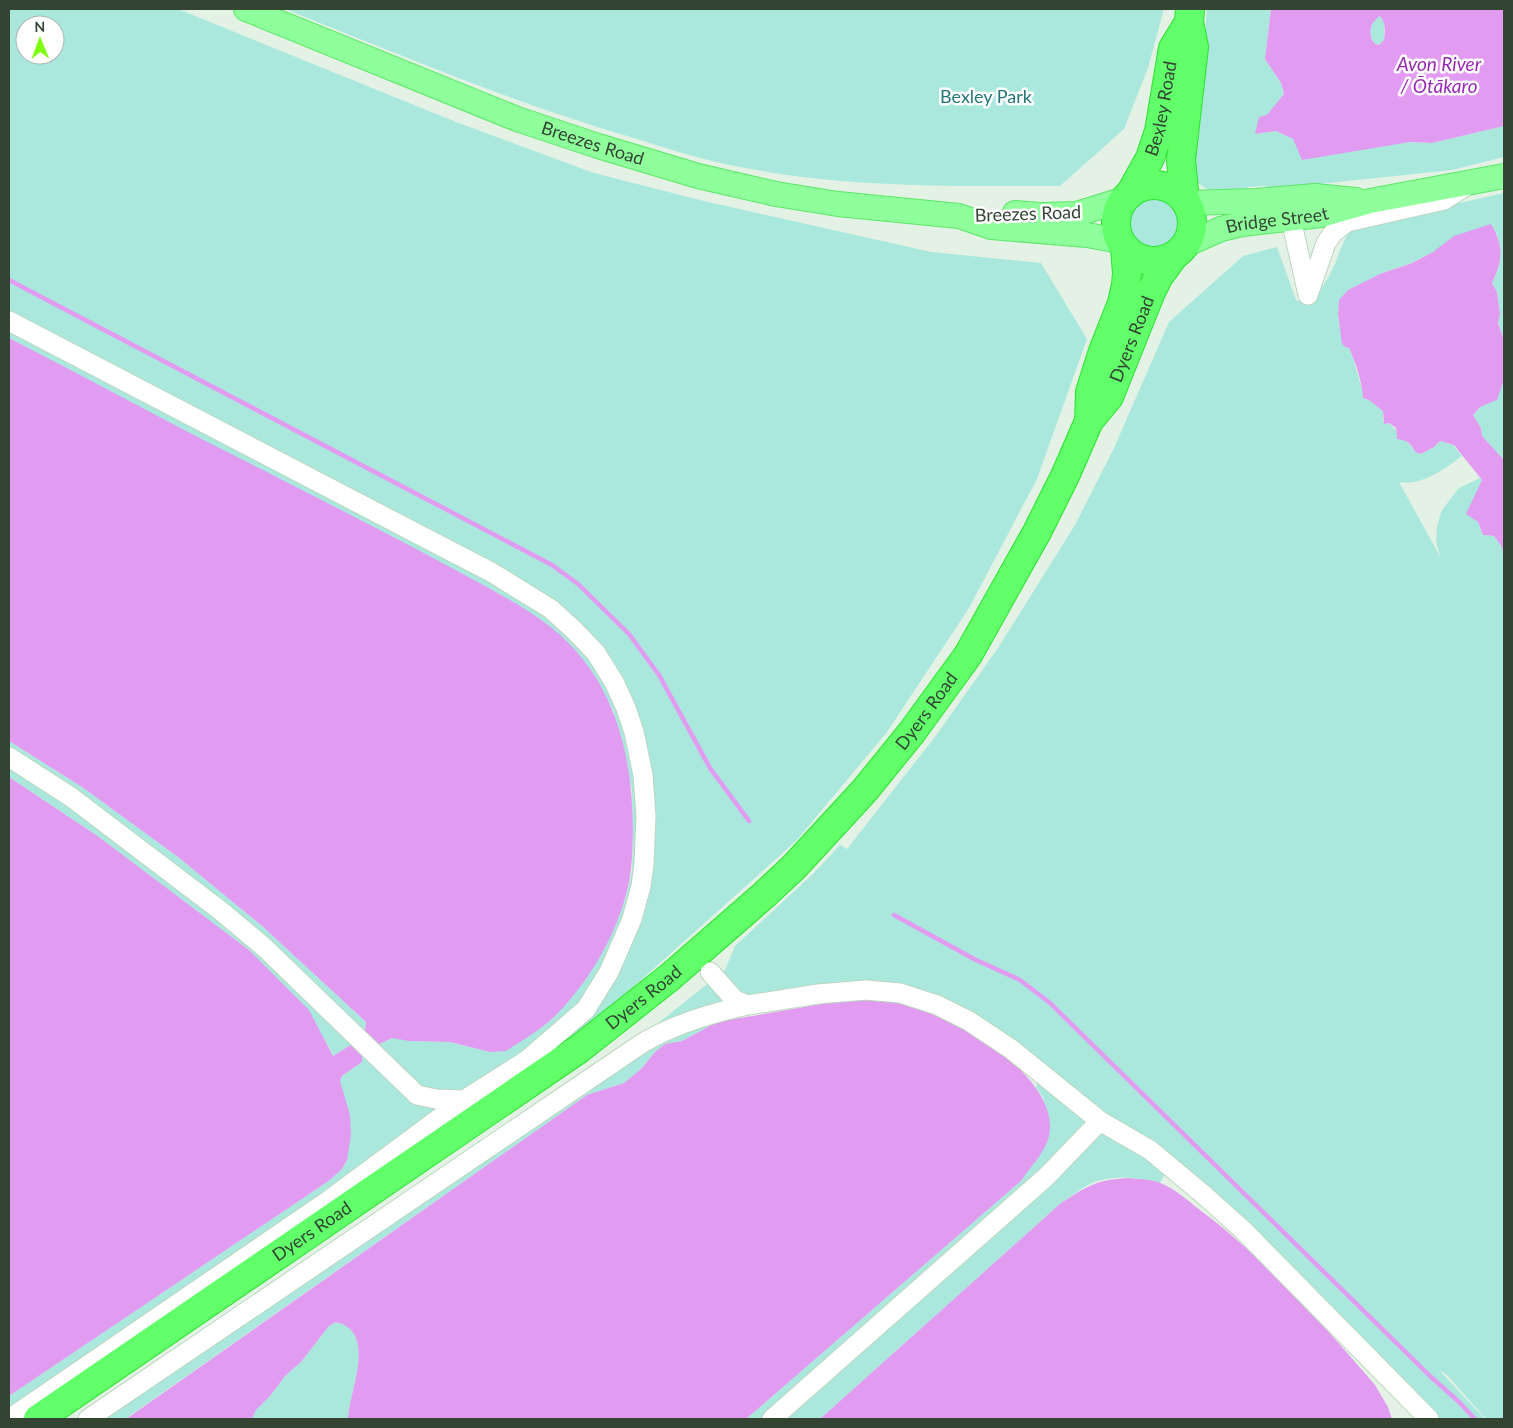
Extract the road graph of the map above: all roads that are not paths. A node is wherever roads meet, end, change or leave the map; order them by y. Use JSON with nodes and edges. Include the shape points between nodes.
{"nodes":[{"id":1,"x":246,"y":9,"type":"edge"},
{"id":2,"x":1190,"y":15,"type":"edge"},
{"id":3,"x":1504,"y":176,"type":"edge"},
{"id":4,"x":1469,"y":184,"type":"junction"},
{"id":5,"x":1127,"y":197,"type":"junction"},
{"id":6,"x":1186,"y":201,"type":"junction"},
{"id":7,"x":1370,"y":201,"type":"junction"},
{"id":8,"x":959,"y":216,"type":"junction"},
{"id":9,"x":1291,"y":219,"type":"junction"},
{"id":10,"x":1122,"y":244,"type":"junction"},
{"id":11,"x":1180,"y":251,"type":"junction"},
{"id":12,"x":9,"y":321,"type":"edge"},
{"id":13,"x":1089,"y":421,"type":"junction"},
{"id":14,"x":9,"y":757,"type":"edge"},
{"id":15,"x":710,"y":972,"type":"dead end"},
{"id":16,"x":748,"y":1005,"type":"junction"},
{"id":17,"x":417,"y":1094,"type":"junction"},
{"id":18,"x":464,"y":1100,"type":"junction"},
{"id":19,"x":1100,"y":1121,"type":"junction"},
{"id":20,"x":417,"y":1135,"type":"junction"},
{"id":21,"x":9,"y":1419,"type":"edge"},
{"id":22,"x":38,"y":1419,"type":"edge"},
{"id":23,"x":88,"y":1419,"type":"edge"},
{"id":24,"x":772,"y":1419,"type":"edge"},
{"id":25,"x":1430,"y":1419,"type":"edge"}],
"edges":[{"from":1,"to":8,"type":"main road","name":"Breezes Road","via":[[517,119],[698,176],[838,204]]},
{"from":2,"to":5,"type":"highway","name":"Bexley Road","via":[[1173,48],[1159,131],[1150,158]]},
{"from":2,"to":6,"type":"highway","name":"Bexley Road","via":[[1194,47],[1181,160]]},
{"from":3,"to":4,"type":"main road","name":"Bridge Street"},
{"from":4,"to":7,"type":"main road","name":"Bridge Street"},
{"from":4,"to":9,"type":"lane","via":[[1444,200],[1347,222],[1326,243],[1308,295]]},
{"from":5,"to":6,"type":"highway","via":[[1144,187],[1159,185],[1174,190]]},
{"from":5,"to":8,"type":"main road","name":"Breezes Road","via":[[1077,214],[992,212]]},
{"from":5,"to":10,"type":"highway","via":[[1116,219]]},
{"from":6,"to":7,"type":"main road","name":"Bridge Street","via":[[1256,201],[1315,196]]},
{"from":6,"to":11,"type":"highway","via":[[1193,228]]},
{"from":7,"to":9,"type":"main road","name":"Bridge Street","via":[[1321,215]]},
{"from":8,"to":10,"type":"main road","name":"Breezes Road","via":[[991,227],[1087,236]]},
{"from":9,"to":11,"type":"main road","name":"Bridge Street","via":[[1227,227]]},
{"from":10,"to":11,"type":"highway","via":[[1147,261],[1156,262]]},
{"from":10,"to":13,"type":"highway","name":"Dyers Road","via":[[1126,285],[1090,392]]},
{"from":11,"to":13,"type":"highway","name":"Dyers Road","via":[[1151,292],[1108,397]]},
{"from":12,"to":18,"type":"lane","via":[[491,572],[551,609],[596,653],[614,682],[634,732],[645,796],[644,864],[632,919],[609,972],[586,1009],[527,1060]]},
{"from":13,"to":22,"type":"highway","name":"Dyers Road","via":[[1037,532],[968,655],[865,790],[770,890],[670,978],[579,1049]]},
{"from":14,"to":17,"type":"lane","via":[[71,797],[221,911],[265,948]]},
{"from":15,"to":16,"type":"lane","via":[[735,1000]]},
{"from":16,"to":19,"type":"lane","via":[[866,990],[920,998],[954,1012],[1011,1049]]},
{"from":16,"to":23,"type":"lane","via":[[692,1020],[653,1036]]},
{"from":17,"to":18,"type":"lane","via":[[436,1099]]},
{"from":17,"to":20,"type":"lane","via":[[422,1119]]},
{"from":18,"to":20,"type":"lane"},
{"from":19,"to":24,"type":"lane","via":[[1046,1177]]},
{"from":19,"to":25,"type":"lane","via":[[1150,1150],[1224,1212]]},
{"from":20,"to":21,"type":"lane","via":[[329,1200]]}]}
